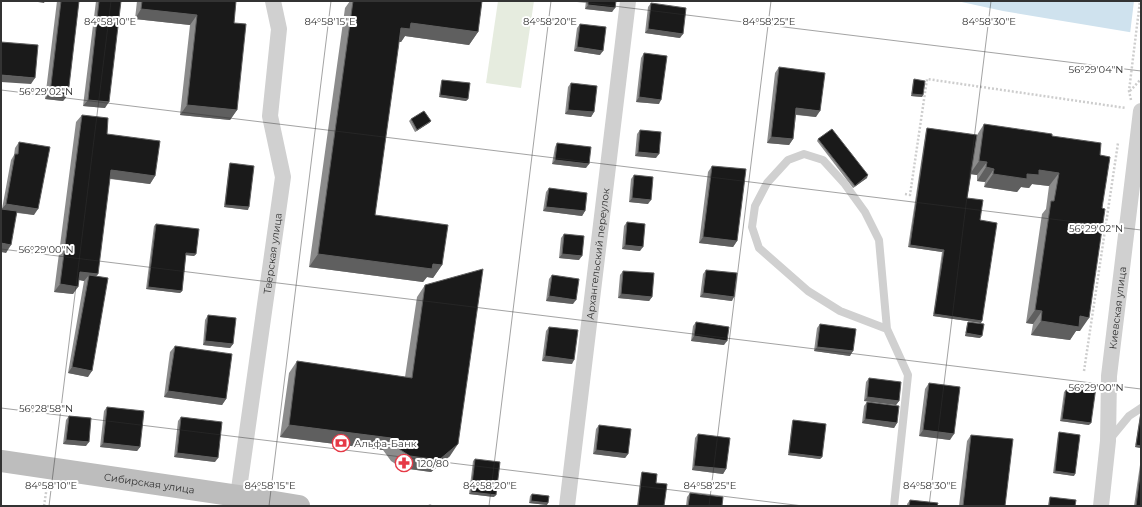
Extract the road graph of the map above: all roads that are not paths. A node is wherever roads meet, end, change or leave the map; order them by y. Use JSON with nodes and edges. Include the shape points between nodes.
{"nodes":[{"id":1,"x":273,"y":1,"type":"edge"},
{"id":2,"x":628,"y":1,"type":"edge"},
{"id":3,"x":1137,"y":110,"type":"edge"},
{"id":4,"x":887,"y":329,"type":"junction"},
{"id":5,"x":1141,"y":408,"type":"edge"},
{"id":6,"x":1108,"y":441,"type":"junction"},
{"id":7,"x":1,"y":461,"type":"edge"},
{"id":8,"x":237,"y":501,"type":"edge"},
{"id":9,"x":298,"y":506,"type":"edge"},
{"id":10,"x":567,"y":506,"type":"edge"},
{"id":11,"x":894,"y":506,"type":"edge"},
{"id":12,"x":1101,"y":506,"type":"edge"}],
"edges":[{"from":1,"to":8,"type":"street","name":"Тверская улица","via":[[279,29],[270,116],[283,177]]},
{"from":2,"to":10,"type":"street","name":"Архангельский переулок"},
{"from":3,"to":6,"type":"street","name":"Киевская улица","via":[[1109,376]]},
{"from":4,"to":4,"type":"lane","via":[[840,311],[808,292],[759,248],[752,226],[755,206],[767,183],[788,160],[804,154],[823,160],[866,212],[879,240]]},
{"from":4,"to":11,"type":"lane","via":[[908,375]]},
{"from":5,"to":6,"type":"lane","via":[[1129,416]]},
{"from":6,"to":12,"type":"street","name":"Киевская улица"},
{"from":7,"to":8,"type":"main road","name":"Сибирская улица"},
{"from":8,"to":9,"type":"main road","name":"Сибирская улица"}]}
